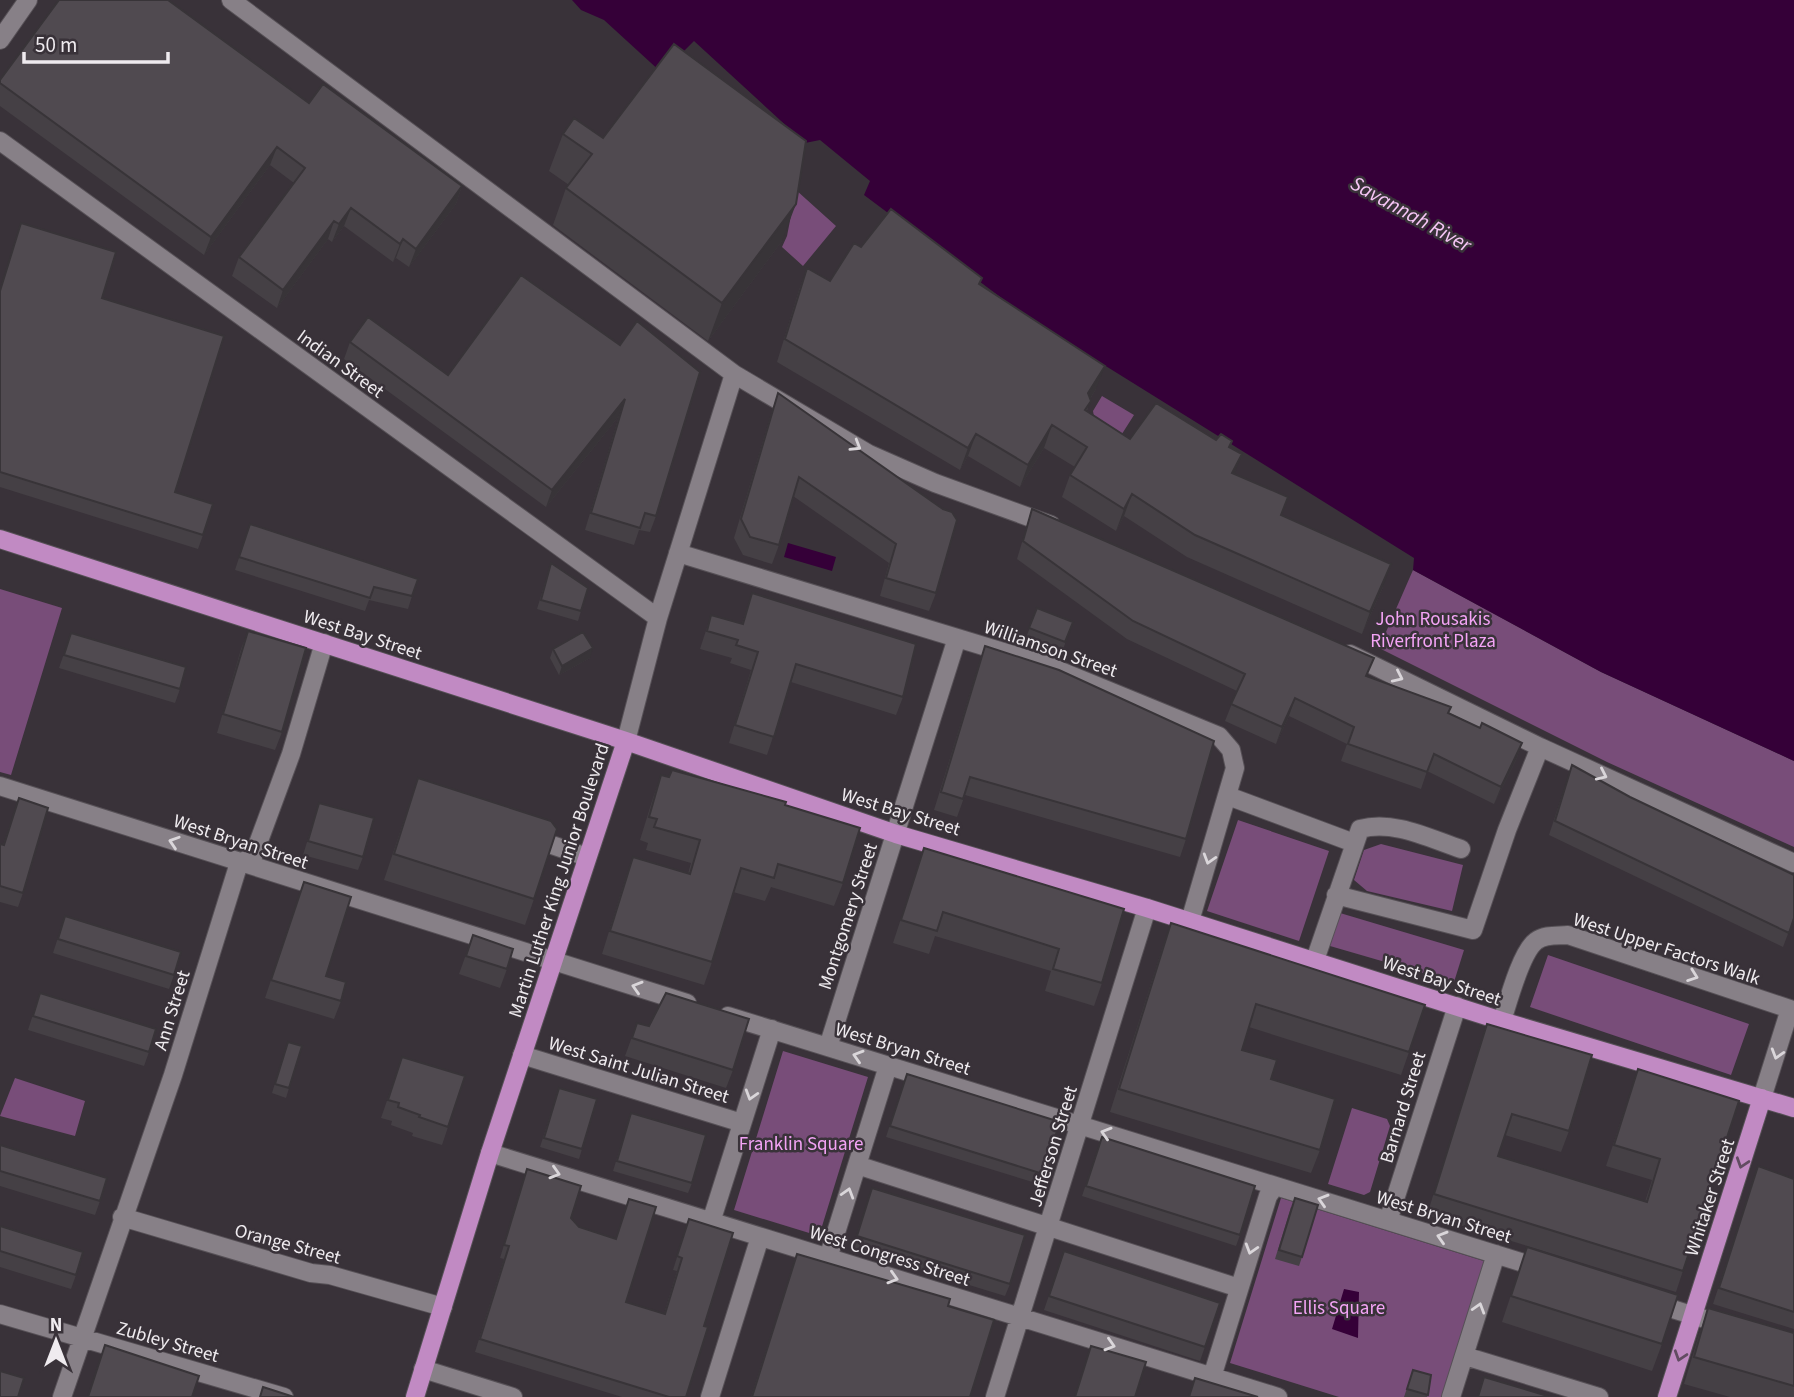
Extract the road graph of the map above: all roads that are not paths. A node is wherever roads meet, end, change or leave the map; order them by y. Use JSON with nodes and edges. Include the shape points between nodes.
{"nodes":[{"id":1,"x":29,"y":0,"type":"edge"},
{"id":2,"x":230,"y":0,"type":"edge"},
{"id":3,"x":0,"y":40,"type":"edge"},
{"id":4,"x":0,"y":141,"type":"edge"},
{"id":5,"x":734,"y":374,"type":"junction"},
{"id":6,"x":1067,"y":532,"type":"edge"},
{"id":7,"x":0,"y":539,"type":"edge"},
{"id":8,"x":678,"y":553,"type":"junction"},
{"id":9,"x":658,"y":618,"type":"junction"},
{"id":10,"x":957,"y":638,"type":"junction"},
{"id":11,"x":324,"y":643,"type":"junction"},
{"id":12,"x":1338,"y":648,"type":"edge"},
{"id":13,"x":626,"y":741,"type":"junction"},
{"id":14,"x":1540,"y":747,"type":"junction"},
{"id":15,"x":0,"y":786,"type":"edge"},
{"id":16,"x":1228,"y":796,"type":"junction"},
{"id":17,"x":896,"y":834,"type":"junction"},
{"id":18,"x":1354,"y":843,"type":"junction"},
{"id":19,"x":552,"y":845,"type":"edge"},
{"id":20,"x":1461,"y":849,"type":"dead end"},
{"id":21,"x":587,"y":858,"type":"junction"},
{"id":22,"x":239,"y":863,"type":"junction"},
{"id":23,"x":1794,"y":863,"type":"edge"},
{"id":24,"x":1336,"y":895,"type":"junction"},
{"id":25,"x":1147,"y":908,"type":"junction"},
{"id":26,"x":1190,"y":921,"type":"junction"},
{"id":27,"x":1315,"y":960,"type":"junction"},
{"id":28,"x":553,"y":961,"type":"junction"},
{"id":29,"x":1457,"y":1006,"type":"junction"},
{"id":30,"x":1790,"y":1009,"type":"joint"},
{"id":31,"x":1502,"y":1021,"type":"junction"},
{"id":32,"x":772,"y":1030,"type":"junction"},
{"id":33,"x":828,"y":1047,"type":"junction"},
{"id":34,"x":522,"y":1055,"type":"junction"},
{"id":35,"x":888,"y":1066,"type":"junction"},
{"id":36,"x":1762,"y":1098,"type":"junction"},
{"id":37,"x":1794,"y":1108,"type":"edge"},
{"id":38,"x":742,"y":1123,"type":"junction"},
{"id":39,"x":1081,"y":1125,"type":"junction"},
{"id":40,"x":490,"y":1153,"type":"junction"},
{"id":41,"x":857,"y":1165,"type":"junction"},
{"id":42,"x":1275,"y":1186,"type":"junction"},
{"id":43,"x":122,"y":1217,"type":"junction"},
{"id":44,"x":1388,"y":1221,"type":"junction"},
{"id":45,"x":711,"y":1222,"type":"junction"},
{"id":46,"x":1049,"y":1226,"type":"junction"},
{"id":47,"x":760,"y":1237,"type":"junction"},
{"id":48,"x":1496,"y":1254,"type":"junction"},
{"id":49,"x":828,"y":1258,"type":"junction"},
{"id":50,"x":1561,"y":1275,"type":"edge"},
{"id":51,"x":1239,"y":1288,"type":"junction"},
{"id":52,"x":1627,"y":1295,"type":"edge"},
{"id":53,"x":443,"y":1307,"type":"junction"},
{"id":54,"x":0,"y":1314,"type":"edge"},
{"id":55,"x":1693,"y":1315,"type":"junction"},
{"id":56,"x":1020,"y":1317,"type":"junction"},
{"id":57,"x":1748,"y":1332,"type":"edge"},
{"id":58,"x":82,"y":1337,"type":"junction"},
{"id":59,"x":1465,"y":1356,"type":"junction"},
{"id":60,"x":423,"y":1369,"type":"junction"},
{"id":61,"x":1212,"y":1377,"type":"junction"},
{"id":62,"x":62,"y":1397,"type":"edge"},
{"id":63,"x":284,"y":1397,"type":"edge"},
{"id":64,"x":415,"y":1397,"type":"edge"},
{"id":65,"x":513,"y":1397,"type":"edge"},
{"id":66,"x":710,"y":1397,"type":"edge"},
{"id":67,"x":995,"y":1397,"type":"edge"},
{"id":68,"x":1278,"y":1397,"type":"edge"},
{"id":69,"x":1451,"y":1397,"type":"edge"},
{"id":70,"x":1599,"y":1397,"type":"edge"},
{"id":71,"x":1667,"y":1397,"type":"edge"}],
"edges":[{"from":1,"to":3,"type":"street"},
{"from":2,"to":5,"type":"street"},
{"from":4,"to":9,"type":"street","name":"Indian Street"},
{"from":5,"to":6,"type":"street","one_way":true,"via":[[869,454]]},
{"from":5,"to":8,"type":"street","name":"Martin Luther King Junior Boulevard"},
{"from":7,"to":11,"type":"main road","name":"West Bay Street"},
{"from":8,"to":9,"type":"street","name":"Martin Luther King Junior Boulevard"},
{"from":8,"to":10,"type":"street","name":"Williamson Street"},
{"from":9,"to":13,"type":"street","name":"Martin Luther King Junior Boulevard"},
{"from":10,"to":16,"type":"street","name":"Williamson Street","via":[[1066,672],[1219,736],[1231,750],[1235,768]]},
{"from":10,"to":17,"type":"street","name":"Montgomery Street"},
{"from":11,"to":13,"type":"main road","name":"West Bay Street"},
{"from":11,"to":22,"type":"street","name":"Ann Street","via":[[260,843],[253,857]]},
{"from":12,"to":14,"type":"street","one_way":true},
{"from":13,"to":17,"type":"main road","name":"West Bay Street"},
{"from":13,"to":21,"type":"main road","name":"Martin Luther King Junior Boulevard"},
{"from":14,"to":23,"type":"street","one_way":true},
{"from":14,"to":24,"type":"street","via":[[1474,930]]},
{"from":22,"to":15,"type":"street","name":"West Bryan Street","one_way":true},
{"from":16,"to":18,"type":"street"},
{"from":16,"to":26,"type":"street","name":"Williamson Street","one_way":true},
{"from":17,"to":25,"type":"main road","name":"West Bay Street"},
{"from":17,"to":33,"type":"street","name":"Montgomery Street"},
{"from":18,"to":20,"type":"street","via":[[1360,829],[1379,824]]},
{"from":18,"to":24,"type":"street"},
{"from":19,"to":21,"type":"street"},
{"from":21,"to":28,"type":"main road","name":"Martin Luther King Junior Boulevard"},
{"from":22,"to":28,"type":"street","name":"West Bryan Street"},
{"from":22,"to":43,"type":"street","name":"Ann Street","via":[[173,1075]]},
{"from":24,"to":27,"type":"street"},
{"from":25,"to":26,"type":"main road","name":"West Bay Street"},
{"from":25,"to":39,"type":"street","name":"Jefferson Street"},
{"from":26,"to":27,"type":"main road","name":"West Bay Street"},
{"from":27,"to":29,"type":"main road","name":"West Bay Street"},
{"from":32,"to":28,"type":"street","name":"West Bryan Street","one_way":true},
{"from":28,"to":34,"type":"main road","name":"Martin Luther King Junior Boulevard"},
{"from":29,"to":31,"type":"main road","name":"West Bay Street"},
{"from":29,"to":44,"type":"street","name":"Barnard Street"},
{"from":31,"to":30,"type":"street","name":"West Upper Factors Walk","one_way":true,"via":[[1534,942],[1568,935]]},
{"from":30,"to":36,"type":"street","name":"Whitaker Street","one_way":true},
{"from":31,"to":36,"type":"main road","name":"West Bay Street"},
{"from":32,"to":33,"type":"street","name":"West Bryan Street"},
{"from":32,"to":38,"type":"street","one_way":true},
{"from":35,"to":33,"type":"street","name":"West Bryan Street","one_way":true},
{"from":34,"to":38,"type":"street","name":"West Saint Julian Street"},
{"from":34,"to":40,"type":"main road","name":"Martin Luther King Junior Boulevard"},
{"from":35,"to":39,"type":"street","name":"West Bryan Street"},
{"from":35,"to":41,"type":"street"},
{"from":36,"to":37,"type":"main road","name":"West Bay Street"},
{"from":36,"to":55,"type":"main road","name":"Whitaker Street","one_way":true},
{"from":38,"to":45,"type":"street"},
{"from":42,"to":39,"type":"street","name":"West Bryan Street","one_way":true},
{"from":39,"to":46,"type":"street","name":"Jefferson Street"},
{"from":40,"to":45,"type":"street","name":"West Congress Street","one_way":true},
{"from":40,"to":53,"type":"main road","name":"Martin Luther King Junior Boulevard"},
{"from":41,"to":46,"type":"street"},
{"from":49,"to":41,"type":"street","one_way":true},
{"from":44,"to":42,"type":"street","name":"West Bryan Street","one_way":true},
{"from":42,"to":51,"type":"street","one_way":true},
{"from":43,"to":53,"type":"street","name":"Orange Street"},
{"from":43,"to":58,"type":"street","name":"Ann Street"},
{"from":48,"to":44,"type":"street","name":"West Bryan Street","one_way":true},
{"from":45,"to":47,"type":"street","name":"West Congress Street"},
{"from":46,"to":51,"type":"street"},
{"from":46,"to":56,"type":"street","name":"Jefferson Street"},
{"from":47,"to":49,"type":"street","name":"West Congress Street"},
{"from":47,"to":66,"type":"street"},
{"from":48,"to":50,"type":"street","name":"West Bryan Street"},
{"from":59,"to":48,"type":"street","one_way":true},
{"from":49,"to":56,"type":"street","name":"West Congress Street","one_way":true},
{"from":51,"to":61,"type":"street"},
{"from":52,"to":55,"type":"street"},
{"from":53,"to":60,"type":"main road","name":"Martin Luther King Junior Boulevard"},
{"from":54,"to":58,"type":"street","name":"Zubley Street"},
{"from":55,"to":57,"type":"street"},
{"from":55,"to":71,"type":"main road","name":"Whitaker Street","one_way":true},
{"from":56,"to":61,"type":"street","name":"West Congress Street","one_way":true},
{"from":56,"to":67,"type":"street","name":"Jefferson Street"},
{"from":58,"to":62,"type":"street","name":"Ann Street"},
{"from":58,"to":63,"type":"street","name":"Zubley Street"},
{"from":59,"to":69,"type":"street"},
{"from":59,"to":70,"type":"street"},
{"from":60,"to":64,"type":"main road","name":"Martin Luther King Junior Boulevard"},
{"from":60,"to":65,"type":"street"},
{"from":61,"to":68,"type":"street","name":"West Congress Street"}]}
